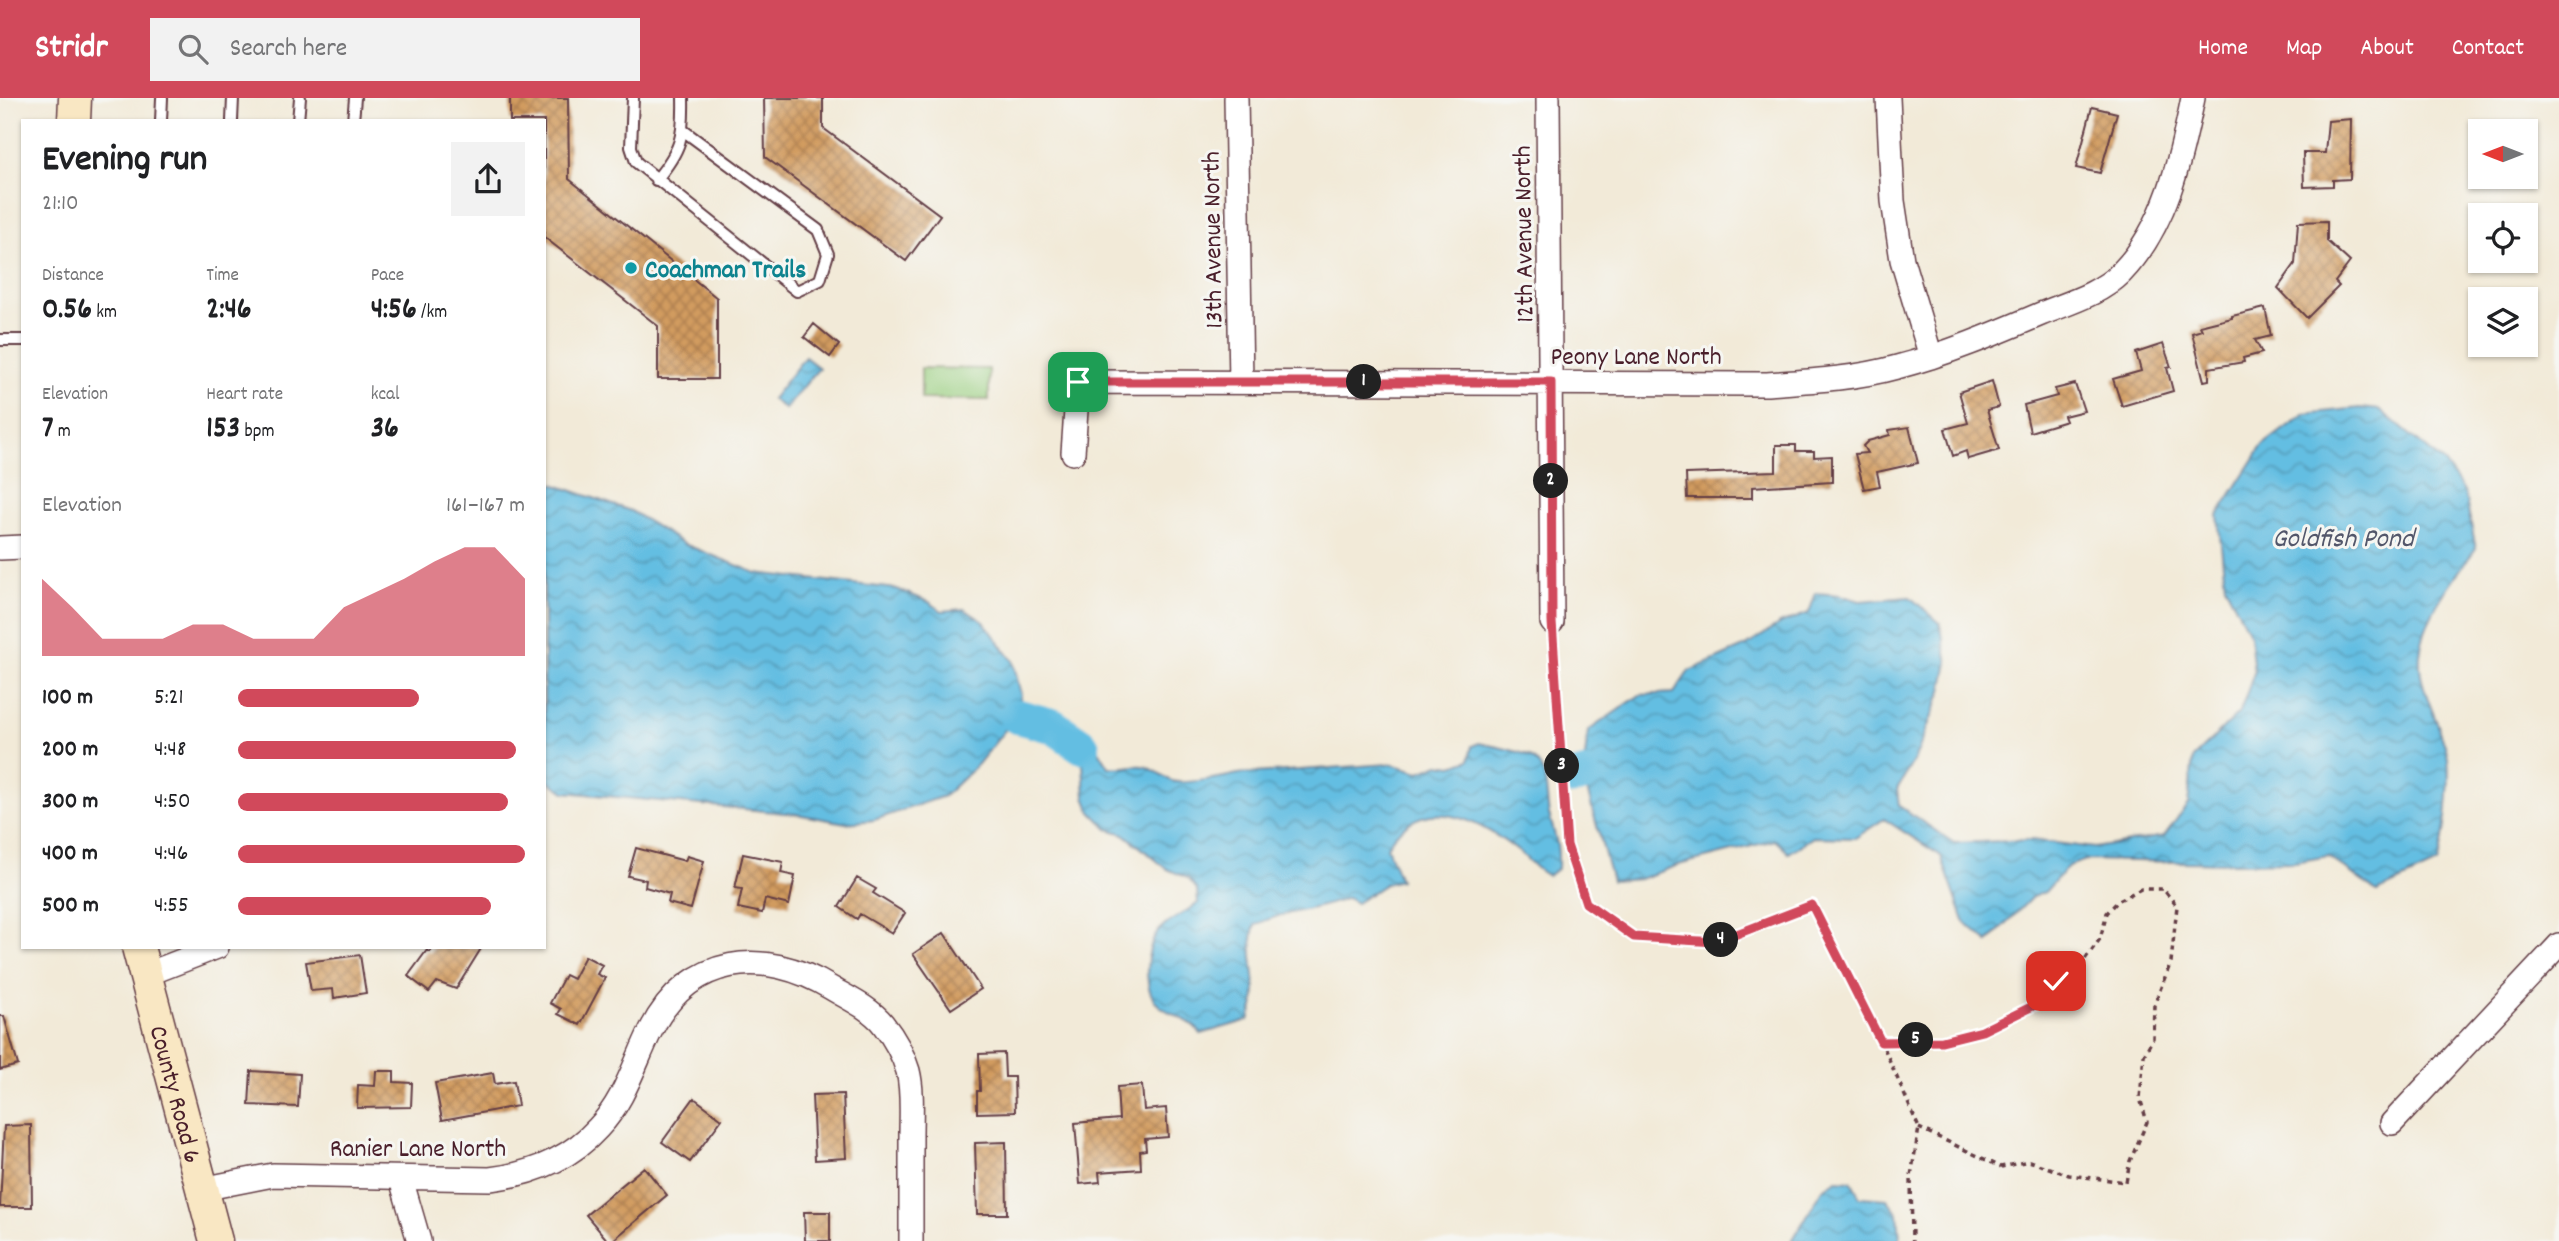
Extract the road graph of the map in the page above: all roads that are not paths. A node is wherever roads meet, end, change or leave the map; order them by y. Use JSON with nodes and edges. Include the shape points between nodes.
{"nodes":[{"id":1,"x":75,"y":98,"type":"edge"},
{"id":2,"x":162,"y":98,"type":"edge"},
{"id":3,"x":233,"y":98,"type":"edge"},
{"id":4,"x":300,"y":98,"type":"edge"},
{"id":5,"x":355,"y":98,"type":"edge"},
{"id":6,"x":633,"y":98,"type":"edge"},
{"id":7,"x":683,"y":98,"type":"edge"},
{"id":8,"x":1236,"y":98,"type":"edge"},
{"id":9,"x":1548,"y":98,"type":"edge"},
{"id":10,"x":1888,"y":98,"type":"edge"},
{"id":11,"x":2193,"y":98,"type":"edge"},
{"id":12,"x":74,"y":119,"type":"edge"},
{"id":13,"x":161,"y":119,"type":"edge"},
{"id":14,"x":232,"y":119,"type":"edge"},
{"id":15,"x":298,"y":119,"type":"edge"},
{"id":16,"x":353,"y":119,"type":"edge"},
{"id":17,"x":684,"y":131,"type":"junction"},
{"id":18,"x":656,"y":180,"type":"junction"},
{"id":19,"x":0,"y":340,"type":"edge"},
{"id":20,"x":21,"y":340,"type":"edge"},
{"id":21,"x":1931,"y":357,"type":"junction"},
{"id":22,"x":1241,"y":382,"type":"junction"},
{"id":23,"x":1551,"y":382,"type":"junction"},
{"id":24,"x":1073,"y":453,"type":"dead end"},
{"id":25,"x":0,"y":548,"type":"edge"},
{"id":26,"x":21,"y":548,"type":"edge"},
{"id":27,"x":1552,"y":622,"type":"road end"},
{"id":28,"x":2559,"y":945,"type":"edge"},
{"id":29,"x":206,"y":949,"type":"edge"},
{"id":30,"x":142,"y":961,"type":"edge"},
{"id":31,"x":2392,"y":1123,"type":"dead end"},
{"id":32,"x":401,"y":1179,"type":"junction"},
{"id":33,"x":202,"y":1189,"type":"junction"},
{"id":34,"x":216,"y":1241,"type":"edge"},
{"id":35,"x":419,"y":1241,"type":"edge"},
{"id":36,"x":911,"y":1241,"type":"edge"}],
"edges":[{"from":1,"to":12,"type":"main road"},
{"from":2,"to":13,"type":"lane"},
{"from":3,"to":14,"type":"lane"},
{"from":4,"to":15,"type":"lane"},
{"from":5,"to":16,"type":"lane"},
{"from":6,"to":18,"type":"lane","via":[[631,147],[636,162]]},
{"from":7,"to":17,"type":"lane"},
{"from":8,"to":22,"type":"street","name":"13th Avenue North"},
{"from":9,"to":23,"type":"street","name":"12th Avenue North"},
{"from":10,"to":21,"type":"street","via":[[1900,248]]},
{"from":11,"to":21,"type":"street","name":"Peony Lane North","via":[[2179,167],[2139,251],[2120,274],[2099,290]]},
{"from":17,"to":18,"type":"lane","via":[[675,157]]},
{"from":17,"to":18,"type":"lane","via":[[818,230],[828,254],[820,280],[797,291]]},
{"from":19,"to":20,"type":"lane"},
{"from":21,"to":23,"type":"street","name":"Peony Lane North","via":[[1831,380],[1765,384]]},
{"from":22,"to":23,"type":"street","name":"Peony Lane North"},
{"from":22,"to":24,"type":"street","name":"Peony Lane North","via":[[1078,382]]},
{"from":23,"to":27,"type":"street","name":"12th Avenue North"},
{"from":25,"to":26,"type":"street"},
{"from":28,"to":31,"type":"street"},
{"from":29,"to":30,"type":"street"},
{"from":30,"to":33,"type":"main road","name":"County Road 6"},
{"from":32,"to":33,"type":"street","name":"Ranier Lane North","via":[[273,1175]]},
{"from":32,"to":35,"type":"street"},
{"from":32,"to":36,"type":"street","name":"Ranier Lane North","via":[[490,1179],[552,1164],[600,1127],[634,1072],[651,1030],[682,991],[716,970],[746,962],[776,964],[805,972],[859,1005],[881,1022],[898,1046],[908,1072],[911,1101]]},
{"from":33,"to":34,"type":"main road","name":"County Road 6"}]}
